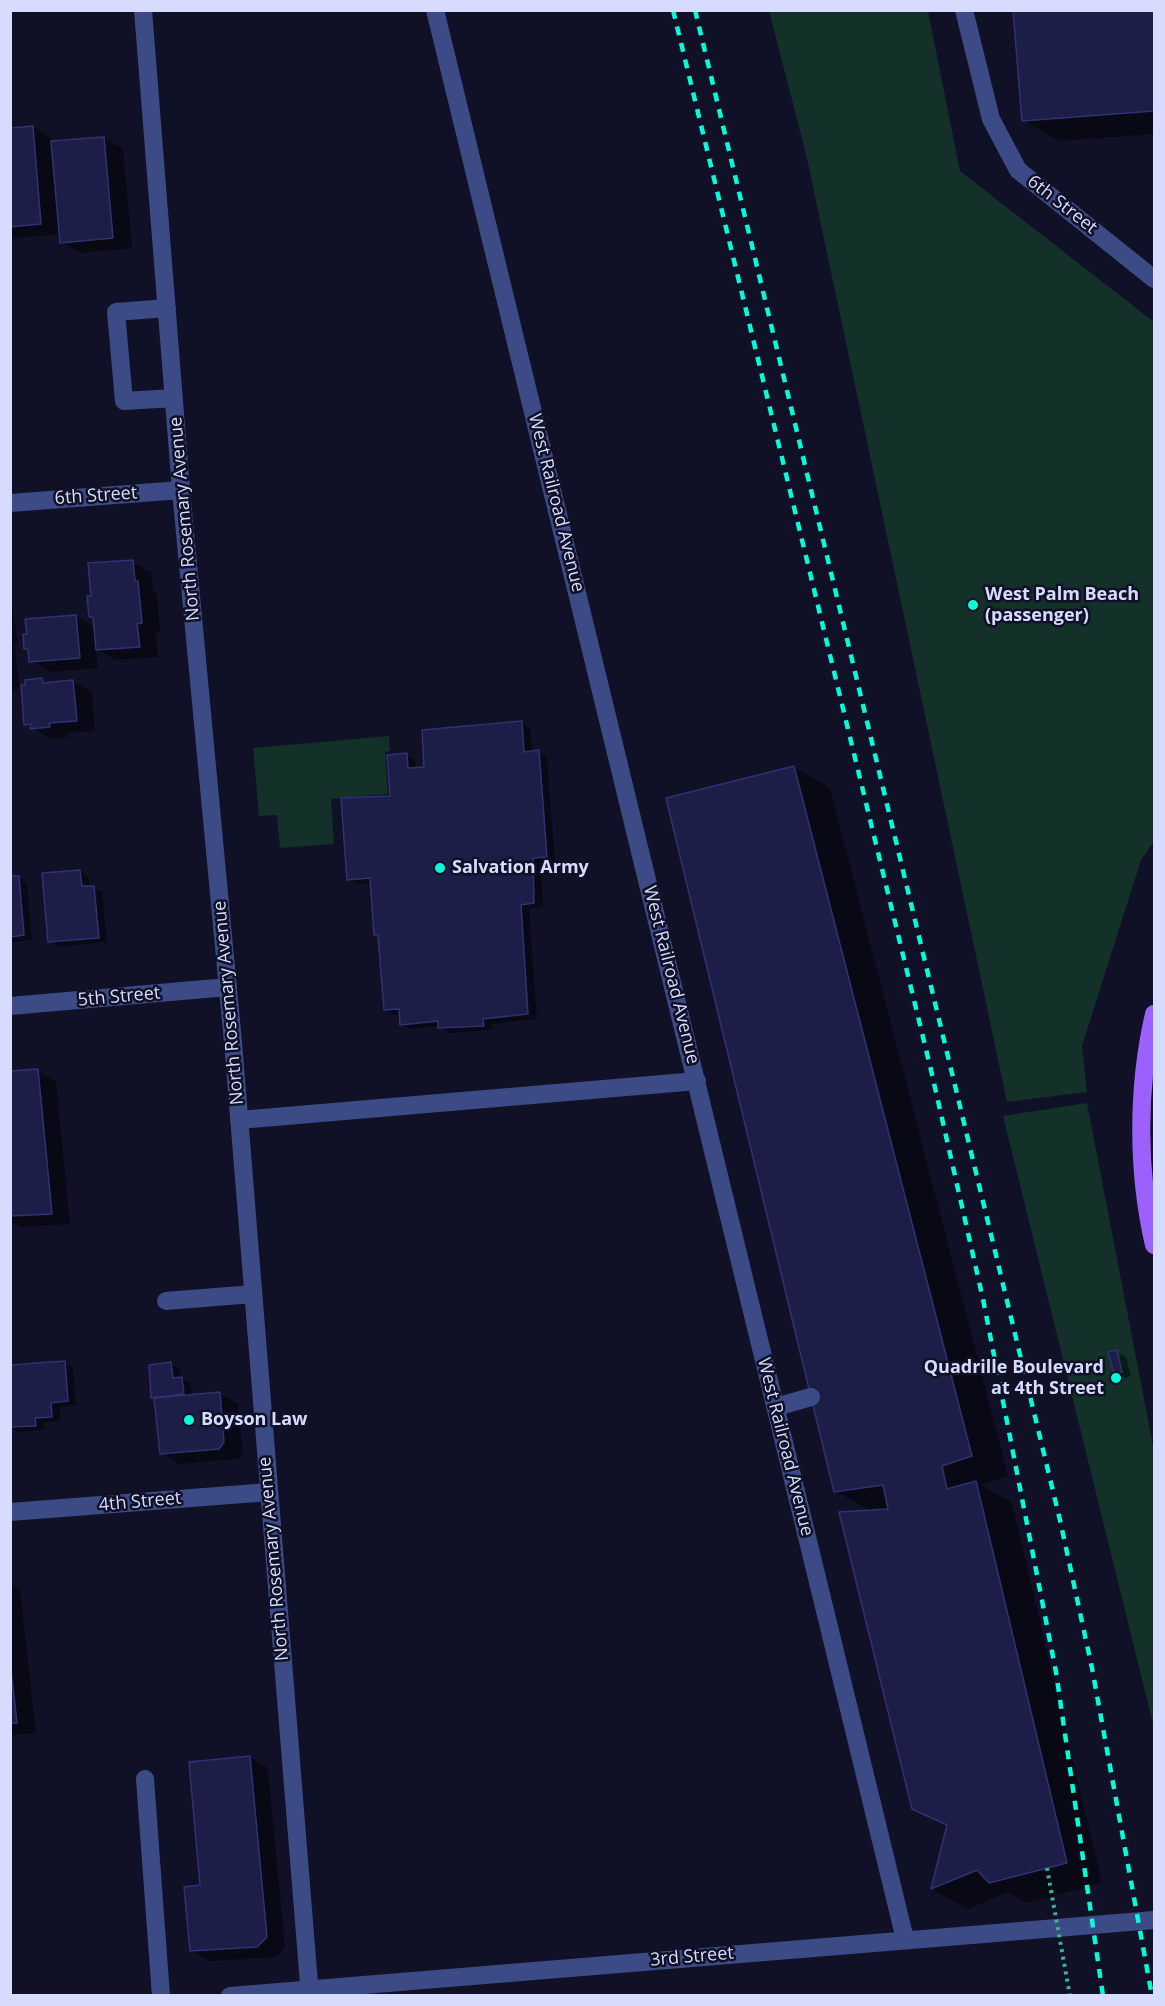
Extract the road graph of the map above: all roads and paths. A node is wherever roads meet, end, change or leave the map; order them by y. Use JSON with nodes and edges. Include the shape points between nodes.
{"nodes":[{"id":1,"x":143,"y":10,"type":"edge"},
{"id":2,"x":435,"y":10,"type":"edge"},
{"id":3,"x":964,"y":10,"type":"edge"},
{"id":4,"x":1155,"y":279,"type":"edge"},
{"id":5,"x":167,"y":308,"type":"junction"},
{"id":6,"x":174,"y":398,"type":"junction"},
{"id":7,"x":182,"y":490,"type":"junction"},
{"id":8,"x":10,"y":503,"type":"edge"},
{"id":9,"x":228,"y":987,"type":"junction"},
{"id":10,"x":10,"y":1006,"type":"edge"},
{"id":11,"x":1155,"y":1014,"type":"edge"},
{"id":12,"x":697,"y":1081,"type":"junction"},
{"id":13,"x":239,"y":1120,"type":"junction"},
{"id":14,"x":1155,"y":1245,"type":"edge"},
{"id":15,"x":253,"y":1294,"type":"junction"},
{"id":16,"x":166,"y":1301,"type":"dead end"},
{"id":17,"x":811,"y":1397,"type":"dead end"},
{"id":18,"x":776,"y":1407,"type":"junction"},
{"id":19,"x":269,"y":1492,"type":"junction"},
{"id":20,"x":10,"y":1512,"type":"edge"},
{"id":21,"x":145,"y":1779,"type":"dead end"},
{"id":22,"x":1047,"y":1868,"type":"dead end"},
{"id":23,"x":1155,"y":1920,"type":"edge"},
{"id":24,"x":905,"y":1939,"type":"junction"},
{"id":25,"x":310,"y":1993,"type":"edge"},
{"id":26,"x":161,"y":1995,"type":"edge"},
{"id":27,"x":230,"y":1995,"type":"edge"},
{"id":28,"x":1070,"y":1995,"type":"edge"}],
"edges":[{"from":1,"to":5,"type":"street","name":"North Rosemary Avenue"},
{"from":2,"to":12,"type":"street","name":"West Railroad Avenue"},
{"from":3,"to":4,"type":"street","name":"6th Street","via":[[991,119],[1018,170]]},
{"from":5,"to":6,"type":"street","name":"North Rosemary Avenue"},
{"from":5,"to":6,"type":"street","via":[[116,312],[124,401]]},
{"from":6,"to":7,"type":"street","name":"North Rosemary Avenue"},
{"from":7,"to":8,"type":"street","name":"6th Street"},
{"from":7,"to":9,"type":"street","name":"North Rosemary Avenue"},
{"from":9,"to":10,"type":"street","name":"5th Street"},
{"from":9,"to":13,"type":"street","name":"North Rosemary Avenue"},
{"from":11,"to":14,"type":"main road","via":[[1144,1069],[1142,1108],[1143,1156]]},
{"from":12,"to":13,"type":"street"},
{"from":12,"to":18,"type":"street","name":"West Railroad Avenue"},
{"from":13,"to":15,"type":"street","name":"North Rosemary Avenue"},
{"from":15,"to":16,"type":"street"},
{"from":15,"to":19,"type":"street","name":"North Rosemary Avenue"},
{"from":17,"to":18,"type":"street"},
{"from":18,"to":24,"type":"street","name":"West Railroad Avenue"},
{"from":19,"to":20,"type":"street","name":"4th Street"},
{"from":19,"to":25,"type":"street","name":"North Rosemary Avenue"},
{"from":21,"to":26,"type":"street"},
{"from":22,"to":28,"type":"path","bridge":true},
{"from":23,"to":24,"type":"street","name":"3rd Street"},
{"from":24,"to":25,"type":"street","name":"3rd Street"},
{"from":25,"to":27,"type":"street","name":"3rd Street"}]}
